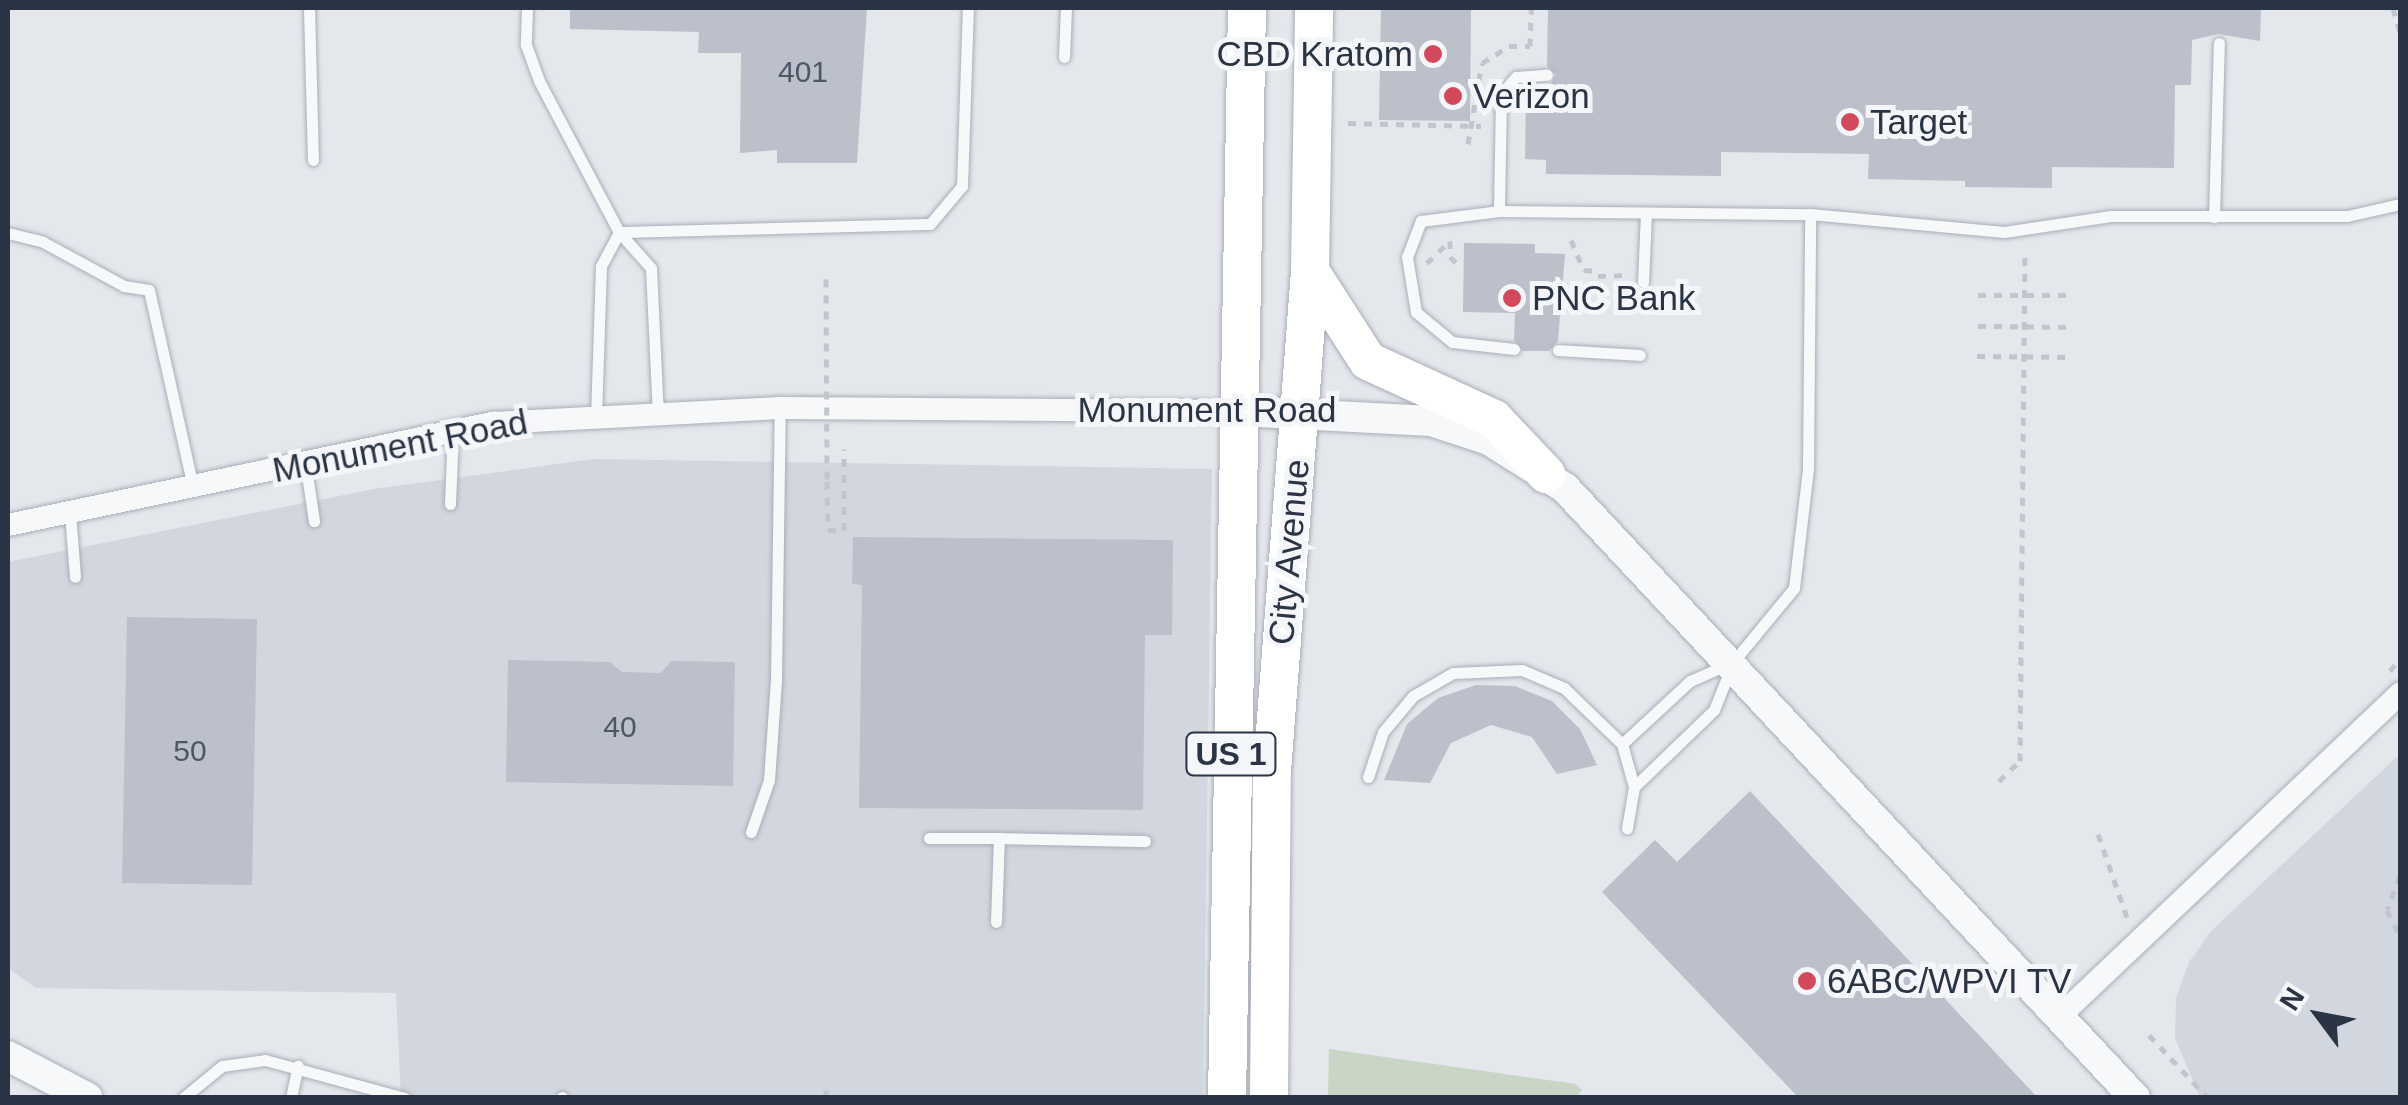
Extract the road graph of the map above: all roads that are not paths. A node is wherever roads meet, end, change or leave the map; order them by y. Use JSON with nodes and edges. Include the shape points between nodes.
{"nodes":[{"id":1,"x":309,"y":8,"type":"edge"},
{"id":2,"x":527,"y":8,"type":"edge"},
{"id":3,"x":968,"y":8,"type":"edge"},
{"id":4,"x":1066,"y":8,"type":"edge"},
{"id":5,"x":1248,"y":8,"type":"edge"},
{"id":6,"x":1314,"y":8,"type":"edge"},
{"id":7,"x":2219,"y":43,"type":"dead end"},
{"id":8,"x":1064,"y":57,"type":"dead end"},
{"id":9,"x":1547,"y":75,"type":"dead end"},
{"id":10,"x":313,"y":160,"type":"dead end"},
{"id":11,"x":2400,"y":204,"type":"edge"},
{"id":12,"x":1499,"y":211,"type":"junction"},
{"id":13,"x":1646,"y":214,"type":"junction"},
{"id":14,"x":1810,"y":214,"type":"junction"},
{"id":15,"x":2214,"y":217,"type":"junction"},
{"id":16,"x":619,"y":232,"type":"junction"},
{"id":17,"x":8,"y":233,"type":"edge"},
{"id":18,"x":1310,"y":270,"type":"junction"},
{"id":19,"x":1643,"y":278,"type":"road end"},
{"id":20,"x":1514,"y":349,"type":"dead end"},
{"id":21,"x":1558,"y":350,"type":"dead end"},
{"id":22,"x":1640,"y":355,"type":"dead end"},
{"id":23,"x":780,"y":408,"type":"junction"},
{"id":24,"x":1239,"y":410,"type":"junction"},
{"id":25,"x":1300,"y":411,"type":"junction"},
{"id":26,"x":658,"y":414,"type":"junction"},
{"id":27,"x":596,"y":417,"type":"junction"},
{"id":28,"x":453,"y":430,"type":"junction"},
{"id":29,"x":305,"y":461,"type":"junction"},
{"id":30,"x":1546,"y":474,"type":"junction"},
{"id":31,"x":193,"y":487,"type":"junction"},
{"id":32,"x":450,"y":504,"type":"dead end"},
{"id":33,"x":70,"y":513,"type":"junction"},
{"id":34,"x":314,"y":521,"type":"dead end"},
{"id":35,"x":8,"y":525,"type":"edge"},
{"id":36,"x":76,"y":577,"type":"dead end"},
{"id":37,"x":1733,"y":662,"type":"junction"},
{"id":38,"x":2400,"y":693,"type":"edge"},
{"id":39,"x":1622,"y":744,"type":"junction"},
{"id":40,"x":1368,"y":777,"type":"dead end"},
{"id":41,"x":1634,"y":787,"type":"junction"},
{"id":42,"x":1628,"y":828,"type":"dead end"},
{"id":43,"x":750,"y":832,"type":"dead end"},
{"id":44,"x":929,"y":838,"type":"dead end"},
{"id":45,"x":999,"y":838,"type":"junction"},
{"id":46,"x":1145,"y":840,"type":"dead end"},
{"id":47,"x":996,"y":922,"type":"dead end"},
{"id":48,"x":2059,"y":1017,"type":"junction"},
{"id":49,"x":8,"y":1056,"type":"edge"},
{"id":50,"x":298,"y":1066,"type":"junction"},
{"id":51,"x":88,"y":1098,"type":"edge"},
{"id":52,"x":183,"y":1098,"type":"edge"},
{"id":53,"x":290,"y":1098,"type":"edge"},
{"id":54,"x":405,"y":1098,"type":"edge"},
{"id":55,"x":1227,"y":1098,"type":"edge"},
{"id":56,"x":1268,"y":1098,"type":"edge"},
{"id":57,"x":2135,"y":1098,"type":"edge"}],
"edges":[{"from":1,"to":10,"type":"lane"},
{"from":2,"to":16,"type":"lane","via":[[526,45],[539,81]]},
{"from":3,"to":16,"type":"lane","via":[[962,186],[930,224]]},
{"from":4,"to":8,"type":"lane"},
{"from":5,"to":24,"type":"highway","name":"City Avenue","number":"US 1"},
{"from":6,"to":18,"type":"highway","name":"City Avenue","number":"US 1"},
{"from":7,"to":15,"type":"lane"},
{"from":9,"to":12,"type":"lane","via":[[1516,77],[1502,94]]},
{"from":11,"to":15,"type":"lane","via":[[2347,216]]},
{"from":12,"to":13,"type":"lane"},
{"from":12,"to":20,"type":"lane","via":[[1421,221],[1409,240],[1408,277],[1416,312],[1436,333]]},
{"from":13,"to":14,"type":"lane"},
{"from":13,"to":19,"type":"lane"},
{"from":14,"to":15,"type":"lane","via":[[1897,217],[1980,232],[2111,216]]},
{"from":14,"to":37,"type":"lane","via":[[1801,565],[1784,606]]},
{"from":16,"to":26,"type":"lane","via":[[651,268]]},
{"from":16,"to":27,"type":"lane","via":[[601,266]]},
{"from":17,"to":31,"type":"lane","via":[[43,242],[124,286],[150,290]]},
{"from":18,"to":25,"type":"highway","name":"City Avenue","number":"US 1"},
{"from":18,"to":30,"type":"highway","via":[[1368,361],[1494,419],[1516,434]]},
{"from":21,"to":22,"type":"lane"},
{"from":23,"to":24,"type":"street","name":"Monument Road"},
{"from":23,"to":26,"type":"street","name":"Monument Road"},
{"from":23,"to":43,"type":"lane","via":[[769,780]]},
{"from":24,"to":25,"type":"street","name":"Monument Road"},
{"from":24,"to":55,"type":"highway","name":"City Avenue","number":"US 1"},
{"from":25,"to":30,"type":"street","name":"Monument Road","via":[[1431,421],[1489,440]]},
{"from":25,"to":56,"type":"highway","name":"City Avenue","number":"US 1","via":[[1272,771]]},
{"from":26,"to":27,"type":"street","name":"Monument Road"},
{"from":27,"to":28,"type":"street","name":"Monument Road"},
{"from":28,"to":29,"type":"street","name":"Monument Road"},
{"from":28,"to":32,"type":"lane"},
{"from":29,"to":31,"type":"street","name":"Monument Road"},
{"from":29,"to":34,"type":"lane"},
{"from":30,"to":37,"type":"street","name":"Monument Road"},
{"from":31,"to":33,"type":"street","name":"Monument Road"},
{"from":33,"to":35,"type":"street","name":"Monument Road"},
{"from":33,"to":36,"type":"lane"},
{"from":37,"to":39,"type":"lane","via":[[1690,681]]},
{"from":37,"to":41,"type":"lane","via":[[1714,710]]},
{"from":37,"to":48,"type":"street","name":"Monument Road"},
{"from":38,"to":48,"type":"street"},
{"from":39,"to":40,"type":"lane","via":[[1544,677],[1476,668],[1432,683],[1405,704],[1384,732]]},
{"from":39,"to":41,"type":"lane"},
{"from":41,"to":42,"type":"lane"},
{"from":44,"to":45,"type":"lane"},
{"from":45,"to":46,"type":"lane"},
{"from":45,"to":47,"type":"lane"},
{"from":48,"to":57,"type":"street","name":"Monument Road"},
{"from":49,"to":51,"type":"street"},
{"from":50,"to":52,"type":"lane","via":[[266,1060],[222,1066]]},
{"from":50,"to":53,"type":"lane"},
{"from":50,"to":54,"type":"lane"}]}
